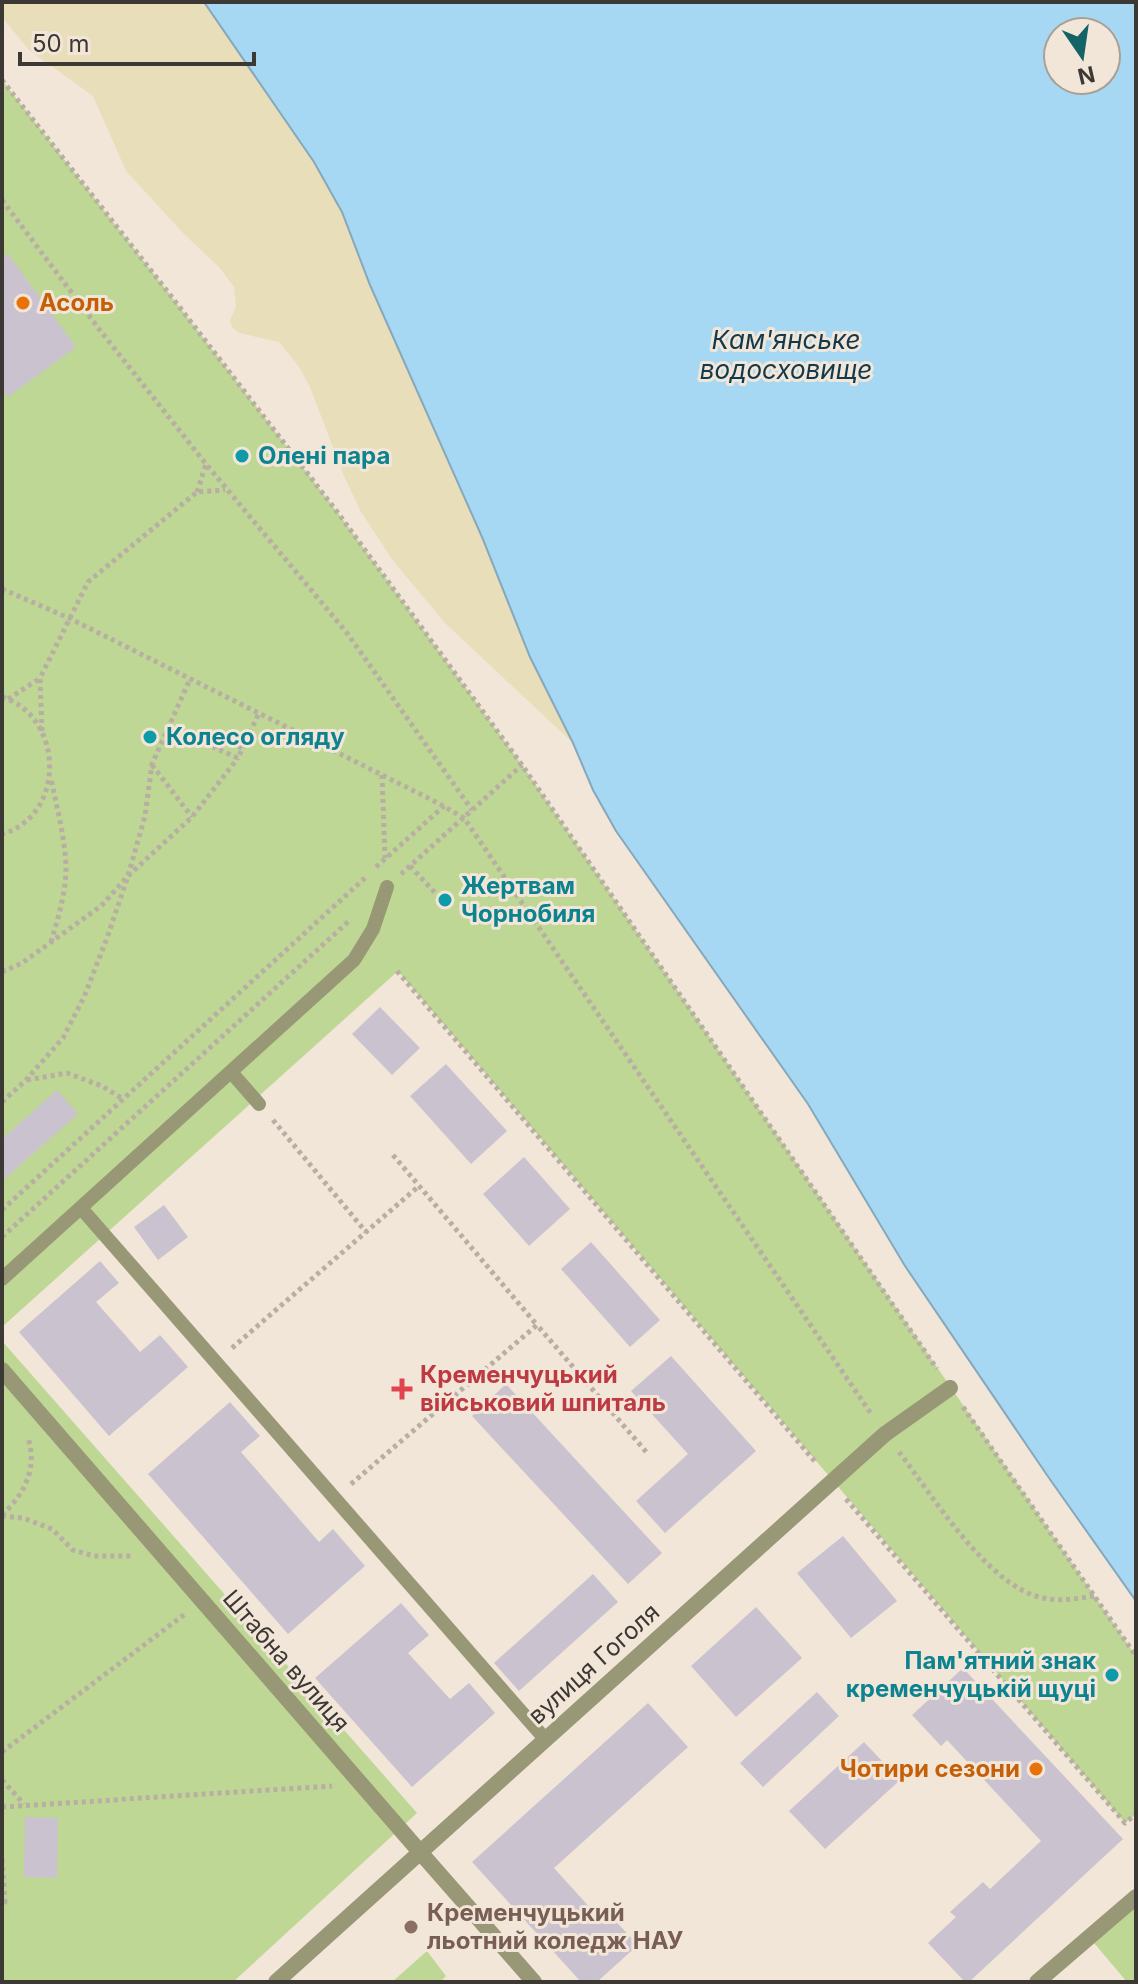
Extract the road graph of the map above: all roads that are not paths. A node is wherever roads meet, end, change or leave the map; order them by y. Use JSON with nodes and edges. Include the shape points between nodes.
{"nodes":[{"id":1,"x":387,"y":887,"type":"road end"},
{"id":2,"x":231,"y":1072,"type":"junction"},
{"id":3,"x":259,"y":1104,"type":"road end"},
{"id":4,"x":81,"y":1208,"type":"junction"},
{"id":5,"x":2,"y":1279,"type":"edge"},
{"id":6,"x":2,"y":1370,"type":"edge"},
{"id":7,"x":950,"y":1388,"type":"road end"},
{"id":8,"x":546,"y":1740,"type":"junction"},
{"id":9,"x":420,"y":1852,"type":"junction"},
{"id":10,"x":1136,"y":1897,"type":"edge"},
{"id":11,"x":276,"y":1982,"type":"edge"},
{"id":12,"x":534,"y":1982,"type":"edge"},
{"id":13,"x":1037,"y":1982,"type":"edge"}],
"edges":[{"from":1,"to":2,"type":"lane","via":[[373,929],[354,960]]},
{"from":2,"to":3,"type":"lane"},
{"from":2,"to":4,"type":"lane"},
{"from":4,"to":5,"type":"lane"},
{"from":4,"to":8,"type":"lane"},
{"from":6,"to":9,"type":"street","name":"Штабна вулиця"},
{"from":7,"to":8,"type":"street","name":"вулиця Гоголя","via":[[885,1434]]},
{"from":8,"to":9,"type":"street","name":"вулиця Гоголя"},
{"from":9,"to":11,"type":"street","name":"вулиця Гоголя"},
{"from":9,"to":12,"type":"street","name":"Штабна вулиця"},
{"from":10,"to":13,"type":"street"}]}
